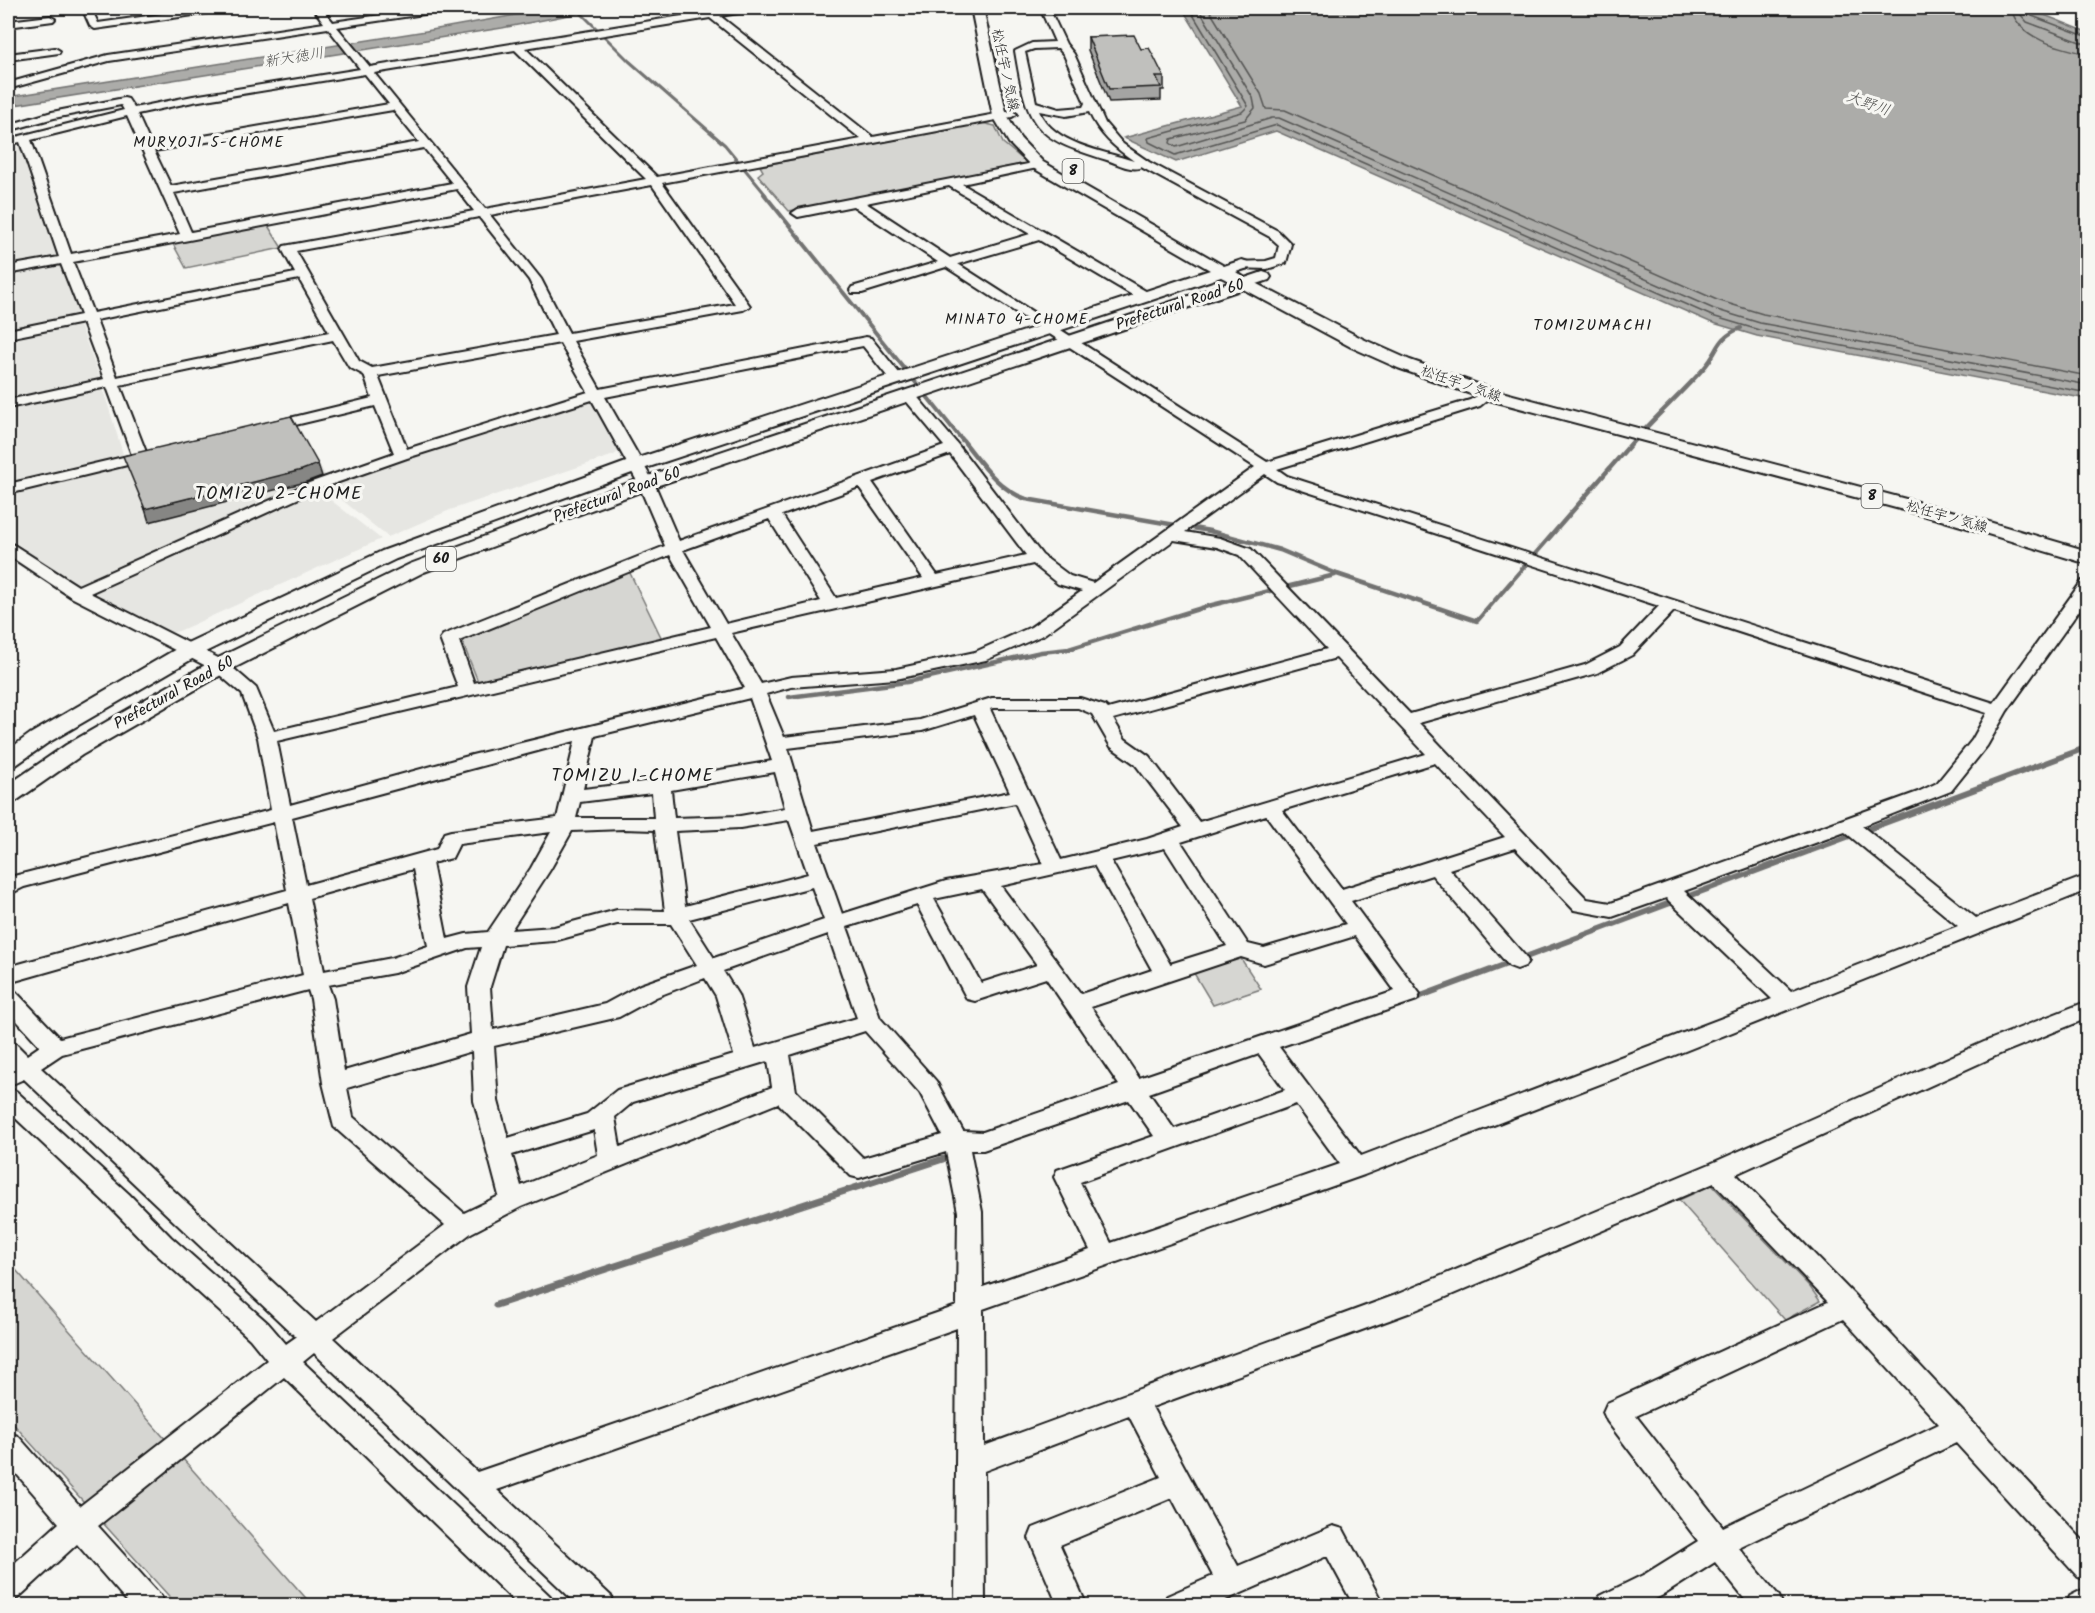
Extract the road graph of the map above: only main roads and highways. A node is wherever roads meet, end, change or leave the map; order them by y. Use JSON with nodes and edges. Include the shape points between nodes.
{"nodes":[{"id":1,"x":978,"y":8,"type":"edge"},
{"id":2,"x":991,"y":8,"type":"edge"},
{"id":3,"x":1006,"y":115,"type":"junction"},
{"id":4,"x":1242,"y":265,"type":"junction"},
{"id":5,"x":1222,"y":271,"type":"junction"},
{"id":6,"x":1265,"y":271,"type":"junction"},
{"id":7,"x":1245,"y":284,"type":"junction"},
{"id":8,"x":1635,"y":427,"type":"junction"},
{"id":9,"x":1660,"y":433,"type":"junction"},
{"id":10,"x":2088,"y":544,"type":"edge"},
{"id":11,"x":2088,"y":558,"type":"edge"},
{"id":12,"x":8,"y":759,"type":"edge"},
{"id":13,"x":8,"y":796,"type":"edge"}],
"edges":[{"from":1,"to":3,"type":"main road","name":"松任宇ノ気線","number":"8"},
{"from":2,"to":3,"type":"main road","name":"松任宇ノ気線","number":"8"},
{"from":3,"to":4,"type":"main road","name":"松任宇ノ気線","number":"8","via":[[1053,160]]},
{"from":3,"to":5,"type":"main road","name":"松任宇ノ気線","number":"8","via":[[1014,140],[1038,165]]},
{"from":4,"to":5,"type":"main road","name":"Prefectural Road 60","number":"60"},
{"from":4,"to":6,"type":"main road","name":"松任宇ノ気線","number":"8"},
{"from":5,"to":7,"type":"main road","name":"松任宇ノ気線","number":"8"},
{"from":5,"to":12,"type":"main road","name":"Prefectural Road 60","number":"60","via":[[636,465],[389,555],[191,650]]},
{"from":6,"to":7,"type":"main road","name":"Prefectural Road 60","number":"60"},
{"from":6,"to":8,"type":"main road","name":"松任宇ノ気線","number":"8","via":[[1364,332],[1439,363]]},
{"from":7,"to":8,"type":"main road","name":"松任宇ノ気線","number":"8","via":[[1404,364],[1488,394]]},
{"from":7,"to":13,"type":"main road","name":"Prefectural Road 60","number":"60","via":[[1068,341],[417,568],[220,666],[74,750]]},
{"from":8,"to":9,"type":"main road","name":"松任宇ノ気線","number":"8"},
{"from":9,"to":10,"type":"main road","name":"松任宇ノ気線","number":"8"},
{"from":9,"to":11,"type":"main road","name":"松任宇ノ気線","number":"8"}]}
